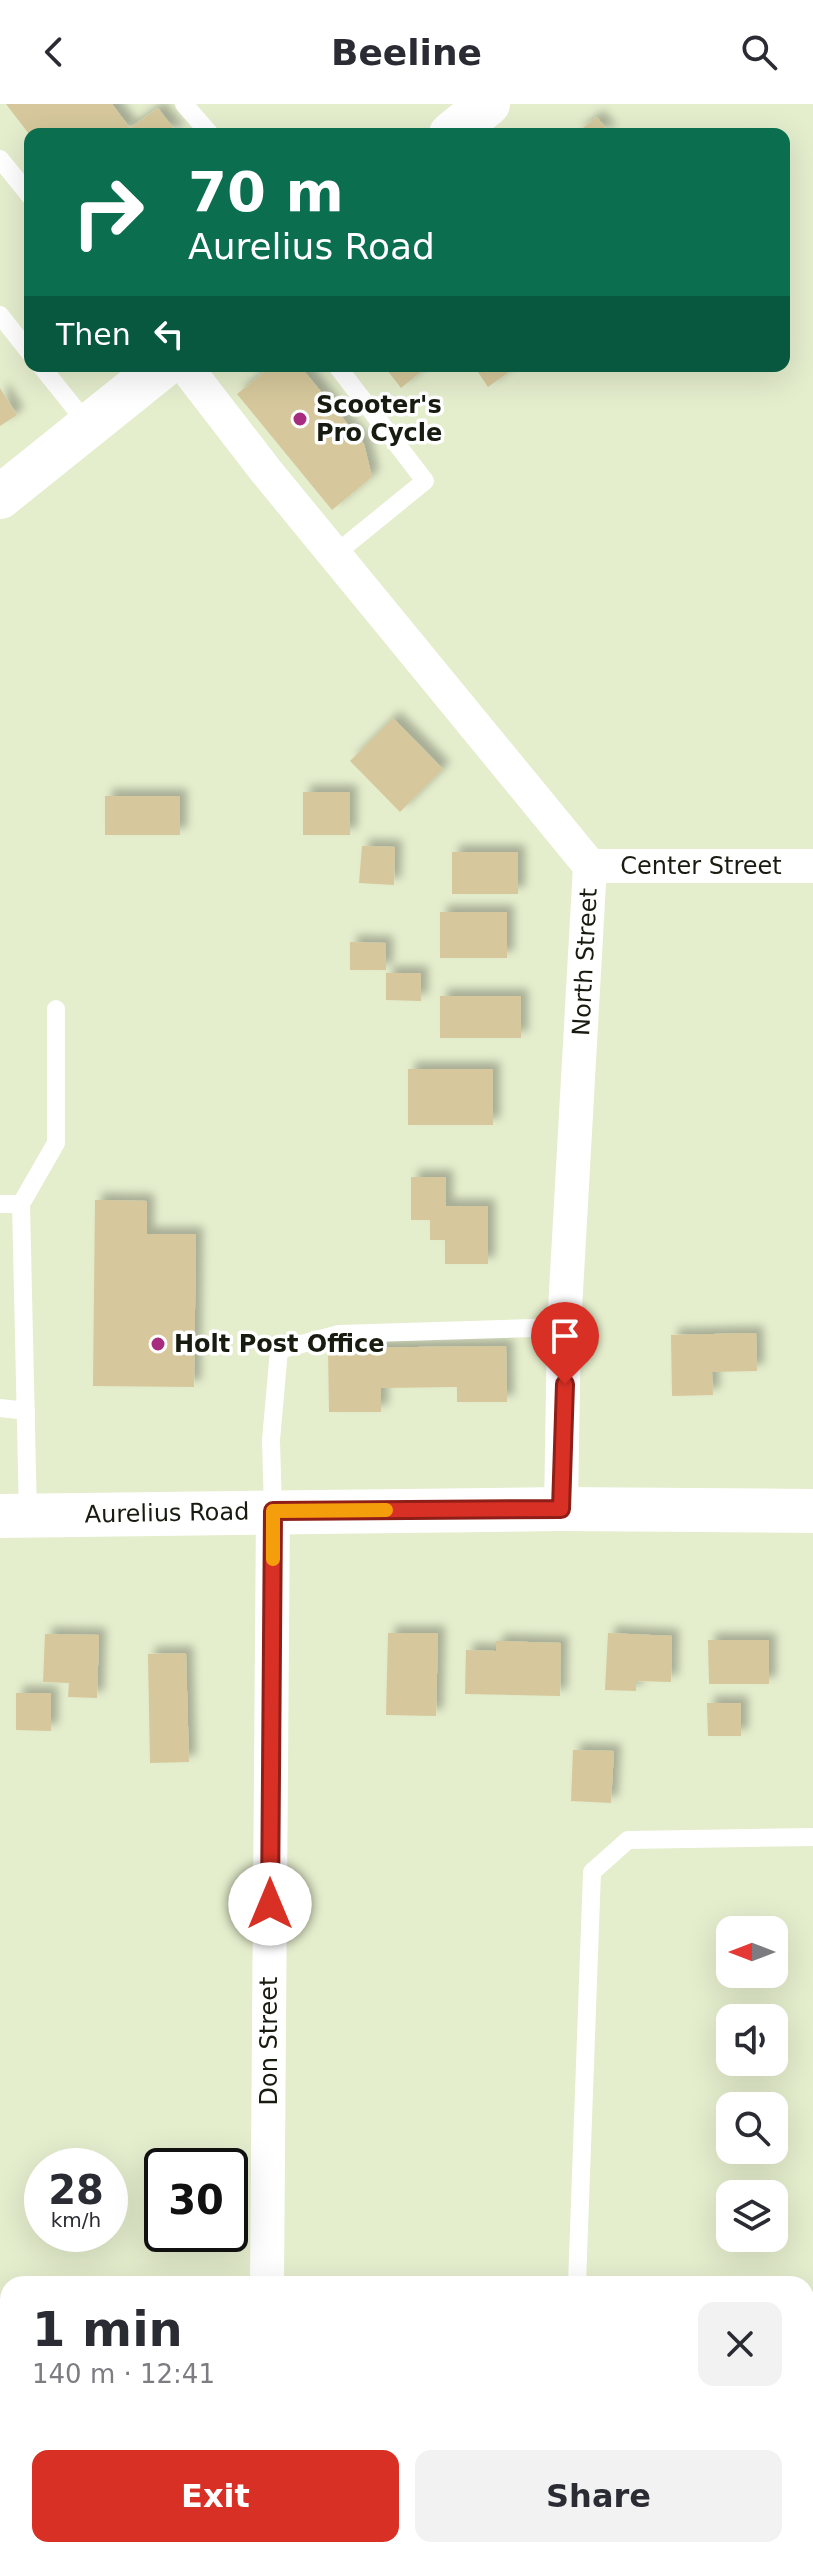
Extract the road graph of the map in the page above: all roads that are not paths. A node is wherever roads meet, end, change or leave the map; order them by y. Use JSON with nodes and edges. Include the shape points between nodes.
{"nodes":[{"id":1,"x":184,"y":104,"type":"edge"},
{"id":2,"x":488,"y":104,"type":"edge"},
{"id":3,"x":205,"y":128,"type":"edge"},
{"id":4,"x":458,"y":128,"type":"edge"},
{"id":5,"x":0,"y":159,"type":"edge"},
{"id":6,"x":24,"y":189,"type":"edge"},
{"id":7,"x":0,"y":315,"type":"edge"},
{"id":8,"x":24,"y":345,"type":"edge"},
{"id":9,"x":46,"y":372,"type":"edge"},
{"id":10,"x":156,"y":372,"type":"edge"},
{"id":11,"x":190,"y":372,"type":"edge"},
{"id":12,"x":342,"y":372,"type":"edge"},
{"id":13,"x":89,"y":426,"type":"junction"},
{"id":14,"x":0,"y":497,"type":"edge"},
{"id":15,"x":334,"y":555,"type":"junction"},
{"id":16,"x":590,"y":866,"type":"junction"},
{"id":17,"x":813,"y":866,"type":"edge"},
{"id":18,"x":56,"y":1009,"type":"dead end"},
{"id":19,"x":0,"y":1204,"type":"edge"},
{"id":20,"x":21,"y":1204,"type":"junction"},
{"id":21,"x":564,"y":1327,"type":"junction"},
{"id":22,"x":0,"y":1408,"type":"edge"},
{"id":23,"x":26,"y":1411,"type":"junction"},
{"id":24,"x":561,"y":1509,"type":"junction"},
{"id":25,"x":273,"y":1511,"type":"junction"},
{"id":26,"x":813,"y":1511,"type":"edge"},
{"id":27,"x":14,"y":1516,"type":"edge"},
{"id":28,"x":813,"y":1837,"type":"edge"},
{"id":29,"x":267,"y":2276,"type":"edge"},
{"id":30,"x":577,"y":2276,"type":"edge"}],
"edges":[{"from":1,"to":3,"type":"lane"},
{"from":2,"to":4,"type":"street"},
{"from":5,"to":6,"type":"lane"},
{"from":7,"to":8,"type":"lane"},
{"from":9,"to":13,"type":"lane"},
{"from":10,"to":13,"type":"street"},
{"from":11,"to":15,"type":"street","name":"North Street"},
{"from":12,"to":15,"type":"lane","via":[[425,481]]},
{"from":13,"to":14,"type":"street"},
{"from":15,"to":16,"type":"street","name":"North Street"},
{"from":16,"to":17,"type":"street","name":"Center Street"},
{"from":16,"to":21,"type":"street","name":"North Street"},
{"from":18,"to":20,"type":"lane","via":[[56,1143]]},
{"from":19,"to":20,"type":"lane"},
{"from":20,"to":23,"type":"lane"},
{"from":21,"to":24,"type":"street","name":"North Street"},
{"from":21,"to":25,"type":"lane","via":[[339,1334],[279,1350],[271,1440]]},
{"from":22,"to":23,"type":"lane"},
{"from":23,"to":27,"type":"lane"},
{"from":24,"to":25,"type":"street","name":"Aurelius Road"},
{"from":24,"to":26,"type":"street","name":"Aurelius Road"},
{"from":25,"to":27,"type":"street","name":"Aurelius Road"},
{"from":25,"to":29,"type":"street","name":"Don Street"},
{"from":28,"to":30,"type":"lane","via":[[628,1840],[592,1872]]}]}
